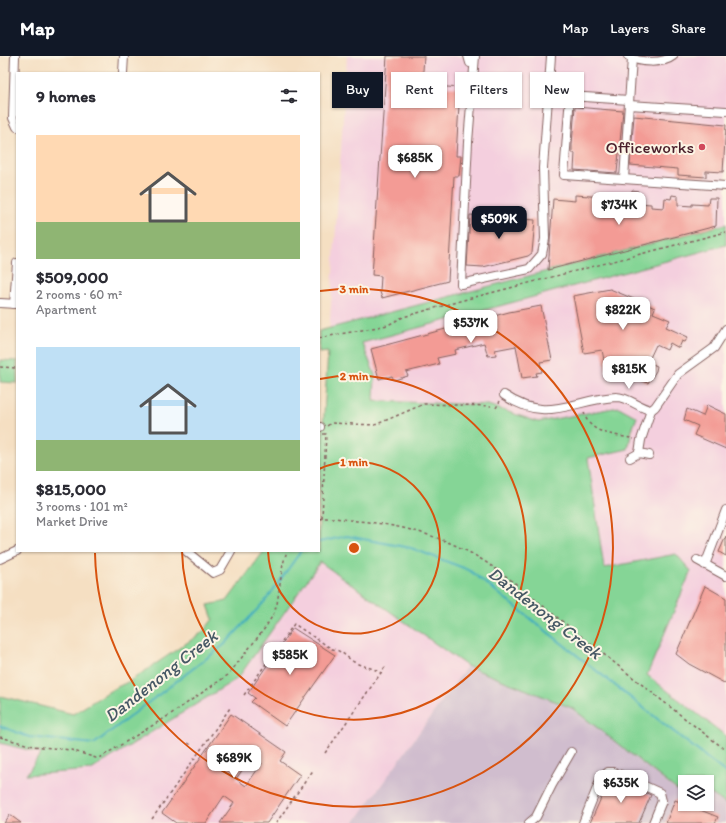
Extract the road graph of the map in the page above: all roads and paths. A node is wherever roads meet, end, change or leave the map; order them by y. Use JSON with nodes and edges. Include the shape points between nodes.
{"nodes":[{"id":1,"x":15,"y":56,"type":"edge"},
{"id":2,"x":124,"y":56,"type":"edge"},
{"id":3,"x":551,"y":56,"type":"edge"},
{"id":4,"x":673,"y":56,"type":"edge"},
{"id":5,"x":630,"y":57,"type":"edge"},
{"id":6,"x":471,"y":58,"type":"edge"},
{"id":7,"x":123,"y":72,"type":"edge"},
{"id":8,"x":629,"y":103,"type":"junction"},
{"id":9,"x":726,"y":111,"type":"edge"},
{"id":10,"x":16,"y":126,"type":"edge"},
{"id":11,"x":624,"y":179,"type":"junction"},
{"id":12,"x":726,"y":186,"type":"edge"},
{"id":13,"x":726,"y":232,"type":"edge"},
{"id":14,"x":0,"y":303,"type":"edge"},
{"id":15,"x":16,"y":304,"type":"edge"},
{"id":16,"x":726,"y":329,"type":"edge"},
{"id":17,"x":320,"y":338,"type":"edge"},
{"id":18,"x":0,"y":367,"type":"edge"},
{"id":19,"x":16,"y":368,"type":"edge"},
{"id":20,"x":504,"y":395,"type":"dead end"},
{"id":21,"x":491,"y":406,"type":"dead end"},
{"id":22,"x":650,"y":410,"type":"junction"},
{"id":23,"x":584,"y":412,"type":"dead end"},
{"id":24,"x":320,"y":427,"type":"edge"},
{"id":25,"x":326,"y":434,"type":"junction"},
{"id":26,"x":641,"y":440,"type":"junction"},
{"id":27,"x":639,"y":453,"type":"junction"},
{"id":28,"x":650,"y":455,"type":"dead end"},
{"id":29,"x":630,"y":458,"type":"dead end"},
{"id":30,"x":726,"y":510,"type":"edge"},
{"id":31,"x":320,"y":519,"type":"edge"},
{"id":32,"x":16,"y":552,"type":"edge"},
{"id":33,"x":187,"y":552,"type":"edge"},
{"id":34,"x":230,"y":552,"type":"edge"},
{"id":35,"x":287,"y":552,"type":"edge"},
{"id":36,"x":0,"y":560,"type":"edge"},
{"id":37,"x":697,"y":560,"type":"dead end"},
{"id":38,"x":705,"y":565,"type":"junction"},
{"id":39,"x":726,"y":576,"type":"edge"},
{"id":40,"x":385,"y":668,"type":"dead end"},
{"id":41,"x":381,"y":673,"type":"junction"},
{"id":42,"x":244,"y":695,"type":"dead end"},
{"id":43,"x":230,"y":708,"type":"dead end"},
{"id":44,"x":0,"y":737,"type":"edge"},
{"id":45,"x":188,"y":743,"type":"dead end"},
{"id":46,"x":191,"y":745,"type":"dead end"},
{"id":47,"x":726,"y":750,"type":"edge"},
{"id":48,"x":571,"y":752,"type":"dead end"},
{"id":49,"x":325,"y":753,"type":"dead end"},
{"id":50,"x":314,"y":769,"type":"dead end"},
{"id":51,"x":152,"y":819,"type":"dead end"},
{"id":52,"x":276,"y":823,"type":"edge"},
{"id":53,"x":529,"y":823,"type":"edge"},
{"id":54,"x":583,"y":823,"type":"edge"},
{"id":55,"x":653,"y":823,"type":"edge"}],
"edges":[{"from":1,"to":10,"type":"street","via":[[13,118]]},
{"from":2,"to":7,"type":"street"},
{"from":3,"to":6,"type":"street","via":[[543,168],[545,239],[542,254],[529,269],[461,284],[473,84]]},
{"from":4,"to":5,"type":"street","via":[[661,61]]},
{"from":5,"to":8,"type":"street"},
{"from":8,"to":9,"type":"street"},
{"from":8,"to":11,"type":"street"},
{"from":8,"to":11,"type":"street","via":[[570,96],[564,175]]},
{"from":11,"to":12,"type":"street"},
{"from":13,"to":17,"type":"path","via":[[467,299],[403,317],[388,325]]},
{"from":14,"to":15,"type":"street"},
{"from":16,"to":22,"type":"street","via":[[714,348],[678,374],[656,407]]},
{"from":18,"to":19,"type":"path"},
{"from":20,"to":22,"type":"street","via":[[536,410],[549,410],[616,397]]},
{"from":21,"to":25,"type":"path","via":[[423,404],[375,425],[329,424]]},
{"from":22,"to":26,"type":"street"},
{"from":23,"to":26,"type":"path","via":[[589,423],[598,430]]},
{"from":24,"to":25,"type":"path","via":[[320,434]]},
{"from":25,"to":31,"type":"path"},
{"from":26,"to":27,"type":"street"},
{"from":27,"to":28,"type":"street"},
{"from":27,"to":29,"type":"street"},
{"from":30,"to":38,"type":"street"},
{"from":31,"to":47,"type":"path","via":[[398,527],[447,542],[476,556]]},
{"from":32,"to":36,"type":"street"},
{"from":33,"to":34,"type":"street","via":[[213,573],[220,570]]},
{"from":35,"to":44,"type":"path","via":[[277,604],[266,628],[228,675],[168,716],[96,758],[70,750],[32,746]]},
{"from":37,"to":38,"type":"street"},
{"from":38,"to":39,"type":"street"},
{"from":40,"to":41,"type":"path"},
{"from":41,"to":42,"type":"path","via":[[355,662],[294,624]]},
{"from":41,"to":49,"type":"path"},
{"from":43,"to":51,"type":"path"},
{"from":45,"to":46,"type":"path"},
{"from":48,"to":53,"type":"street","via":[[536,817]]},
{"from":50,"to":52,"type":"path"},
{"from":54,"to":55,"type":"street","via":[[601,778],[608,772],[614,772],[660,793],[662,801]]}]}
